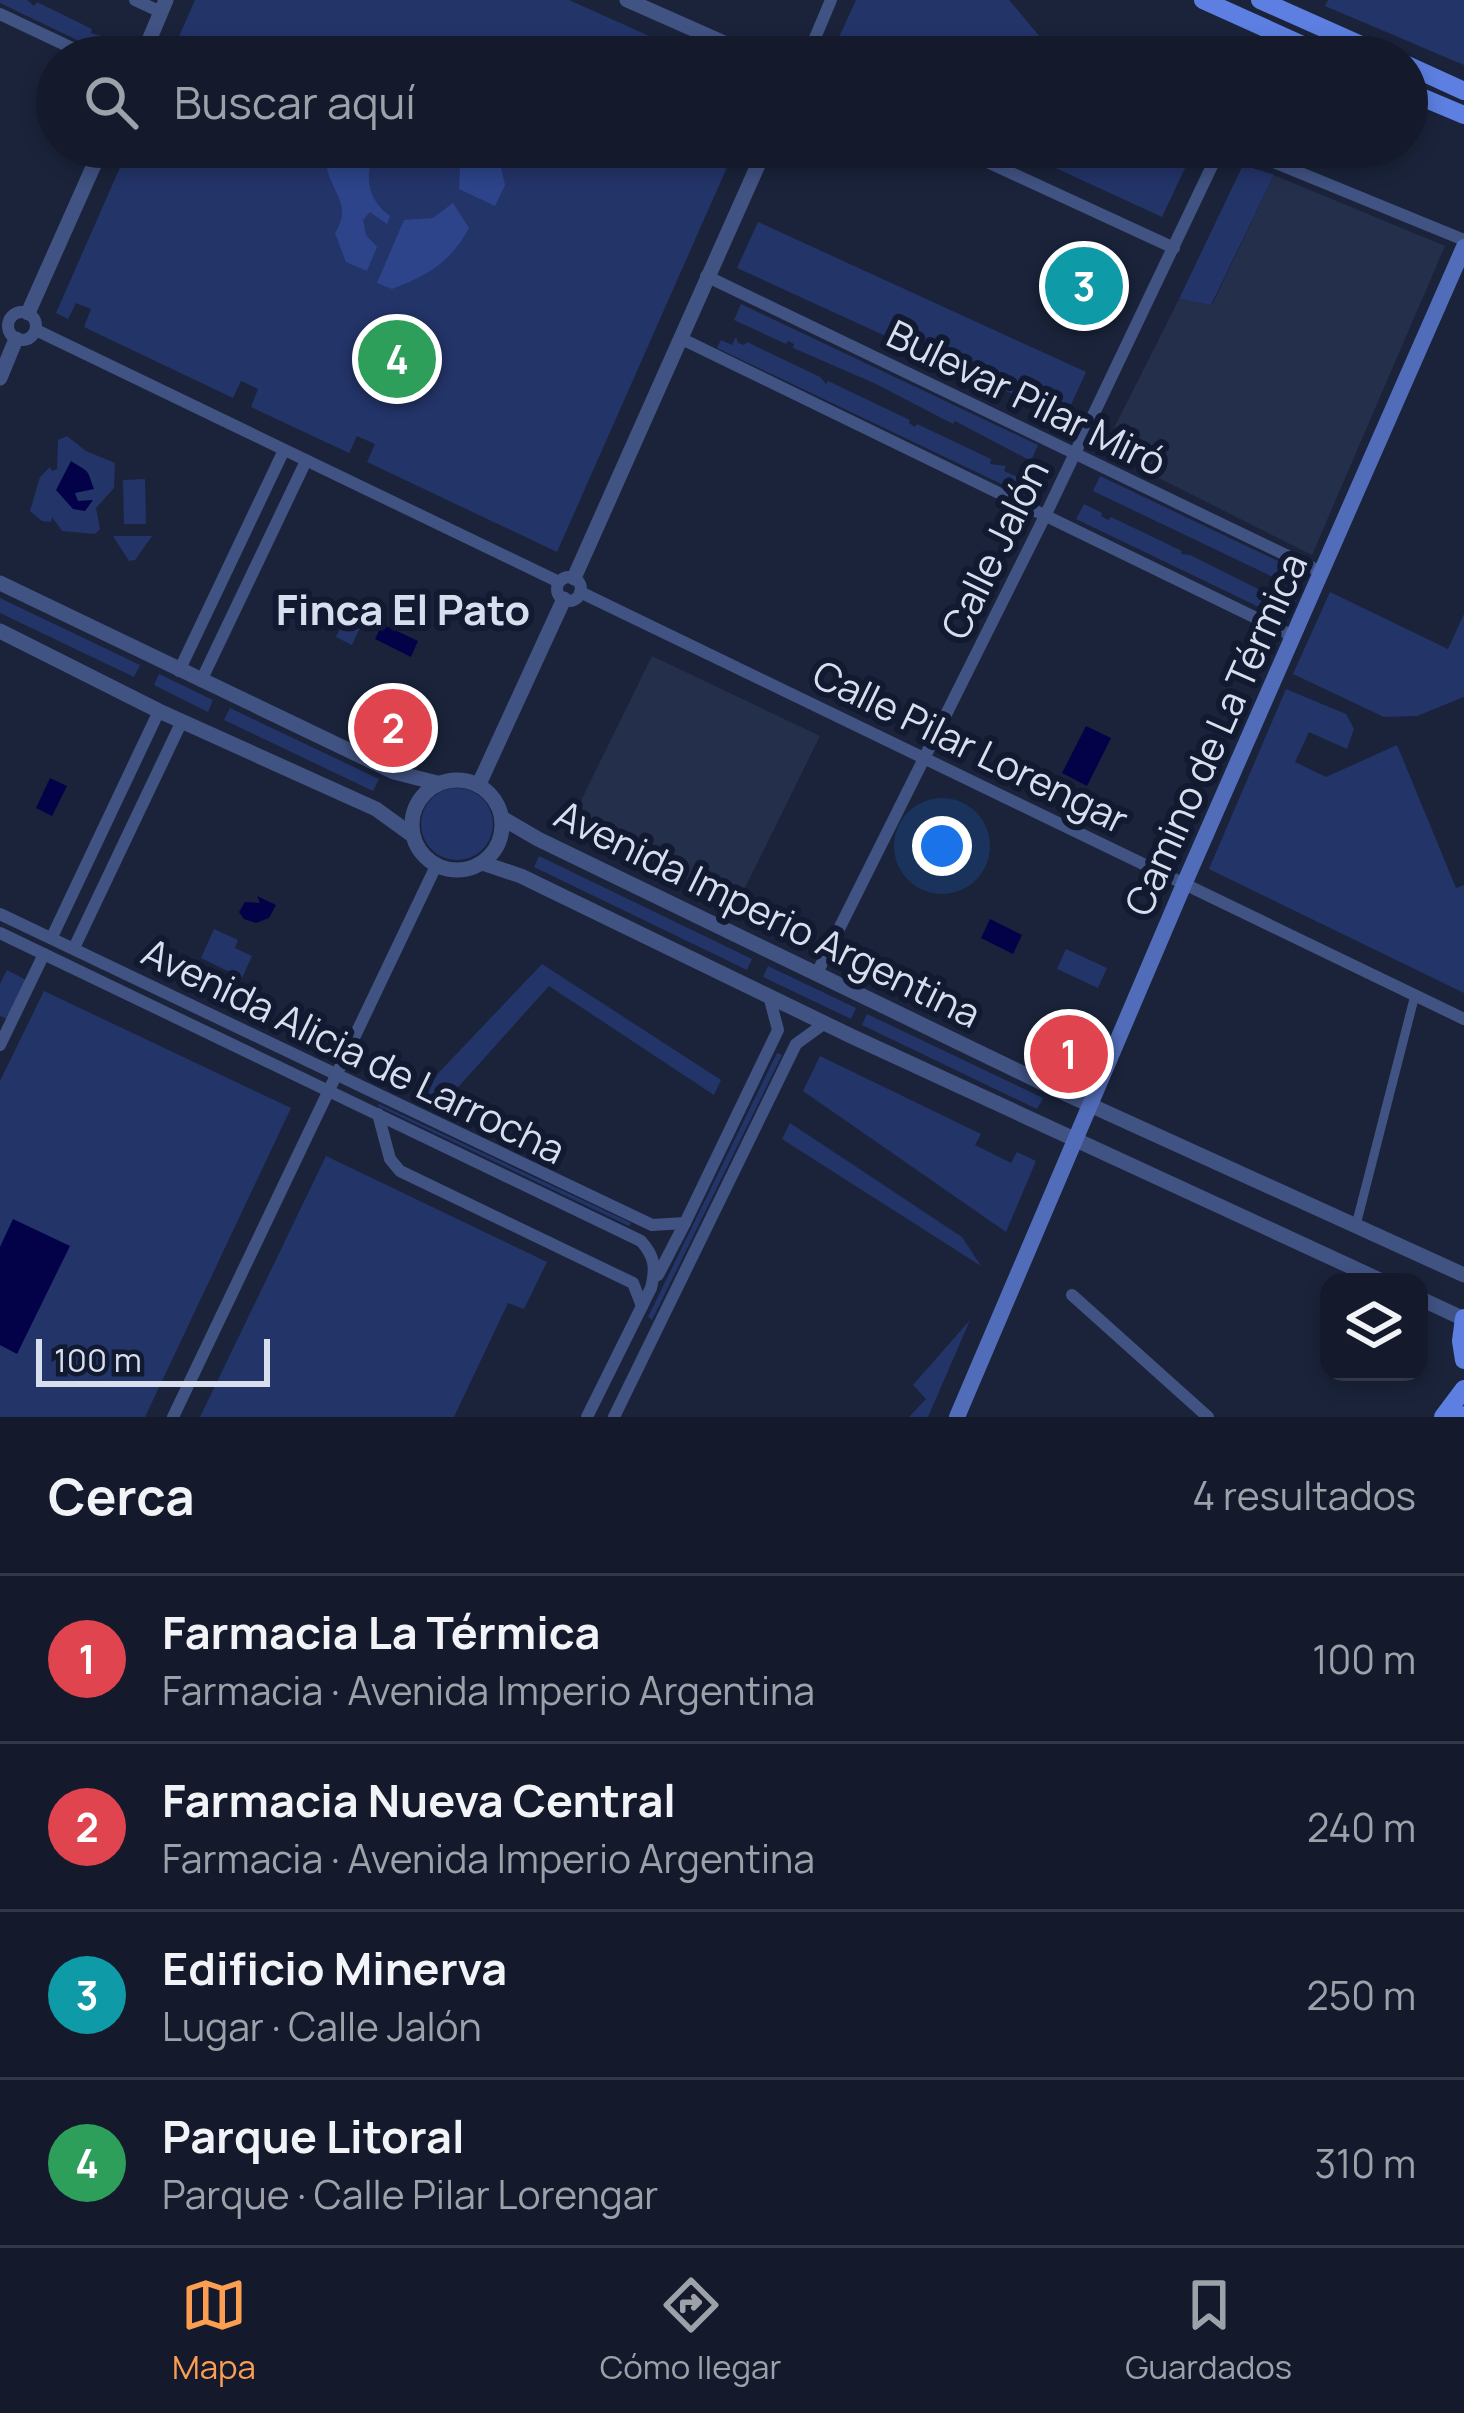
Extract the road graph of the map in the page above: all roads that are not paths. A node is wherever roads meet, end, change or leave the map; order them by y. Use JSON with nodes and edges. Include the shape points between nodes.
{"nodes":[{"id":1,"x":135,"y":0,"type":"edge"},
{"id":2,"x":626,"y":0,"type":"edge"},
{"id":3,"x":831,"y":0,"type":"edge"},
{"id":4,"x":1203,"y":0,"type":"edge"},
{"id":5,"x":1261,"y":0,"type":"edge"},
{"id":6,"x":163,"y":6,"type":"edge"},
{"id":7,"x":1290,"y":6,"type":"edge"},
{"id":8,"x":0,"y":14,"type":"edge"},
{"id":9,"x":1275,"y":32,"type":"junction"},
{"id":10,"x":47,"y":36,"type":"edge"},
{"id":11,"x":151,"y":36,"type":"edge"},
{"id":12,"x":708,"y":36,"type":"edge"},
{"id":13,"x":816,"y":36,"type":"edge"},
{"id":14,"x":1273,"y":36,"type":"edge"},
{"id":15,"x":1284,"y":36,"type":"edge"},
{"id":16,"x":1348,"y":36,"type":"edge"},
{"id":17,"x":1428,"y":75,"type":"edge"},
{"id":18,"x":1464,"y":91,"type":"edge"},
{"id":19,"x":1428,"y":100,"type":"edge"},
{"id":20,"x":1464,"y":116,"type":"edge"},
{"id":21,"x":93,"y":168,"type":"edge"},
{"id":22,"x":756,"y":168,"type":"edge"},
{"id":23,"x":1001,"y":168,"type":"edge"},
{"id":24,"x":1210,"y":168,"type":"edge"},
{"id":25,"x":1286,"y":168,"type":"edge"},
{"id":26,"x":1464,"y":244,"type":"edge"},
{"id":27,"x":1174,"y":248,"type":"junction"},
{"id":28,"x":706,"y":276,"type":"junction"},
{"id":29,"x":28,"y":313,"type":"junction"},
{"id":30,"x":4,"y":317,"type":"edge"},
{"id":31,"x":36,"y":330,"type":"junction"},
{"id":32,"x":680,"y":338,"type":"junction"},
{"id":33,"x":16,"y":339,"type":"junction"},
{"id":34,"x":0,"y":377,"type":"edge"},
{"id":35,"x":284,"y":450,"type":"junction"},
{"id":36,"x":1075,"y":452,"type":"junction"},
{"id":37,"x":306,"y":461,"type":"junction"},
{"id":38,"x":1046,"y":514,"type":"junction"},
{"id":39,"x":1322,"y":572,"type":"junction"},
{"id":40,"x":0,"y":583,"type":"edge"},
{"id":41,"x":570,"y":588,"type":"junction"},
{"id":42,"x":0,"y":631,"type":"edge"},
{"id":43,"x":1293,"y":635,"type":"junction"},
{"id":44,"x":179,"y":671,"type":"junction"},
{"id":45,"x":201,"y":681,"type":"junction"},
{"id":46,"x":160,"y":711,"type":"junction"},
{"id":47,"x":182,"y":721,"type":"junction"},
{"id":48,"x":925,"y":757,"type":"junction"},
{"id":49,"x":437,"y":783,"type":"junction"},
{"id":50,"x":479,"y":784,"type":"junction"},
{"id":51,"x":502,"y":818,"type":"junction"},
{"id":52,"x":412,"y":835,"type":"junction"},
{"id":53,"x":482,"y":863,"type":"junction"},
{"id":54,"x":436,"y":866,"type":"junction"},
{"id":55,"x":1185,"y":882,"type":"junction"},
{"id":56,"x":0,"y":914,"type":"edge"},
{"id":57,"x":0,"y":933,"type":"edge"},
{"id":58,"x":52,"y":938,"type":"junction"},
{"id":59,"x":74,"y":948,"type":"junction"},
{"id":60,"x":44,"y":954,"type":"junction"},
{"id":61,"x":816,"y":976,"type":"junction"},
{"id":62,"x":1414,"y":994,"type":"junction"},
{"id":63,"x":769,"y":996,"type":"junction"},
{"id":64,"x":1464,"y":1019,"type":"edge"},
{"id":65,"x":826,"y":1023,"type":"junction"},
{"id":66,"x":0,"y":1046,"type":"edge"},
{"id":67,"x":338,"y":1074,"type":"junction"},
{"id":68,"x":329,"y":1091,"type":"junction"},
{"id":69,"x":1091,"y":1105,"type":"junction"},
{"id":70,"x":378,"y":1114,"type":"junction"},
{"id":71,"x":1075,"y":1141,"type":"junction"},
{"id":72,"x":685,"y":1222,"type":"junction"},
{"id":73,"x":1356,"y":1225,"type":"junction"},
{"id":74,"x":1364,"y":1273,"type":"edge"},
{"id":75,"x":1464,"y":1275,"type":"edge"},
{"id":76,"x":651,"y":1288,"type":"junction"},
{"id":77,"x":1072,"y":1295,"type":"dead end"},
{"id":78,"x":1428,"y":1302,"type":"edge"},
{"id":79,"x":642,"y":1306,"type":"junction"},
{"id":80,"x":1464,"y":1318,"type":"edge"},
{"id":81,"x":1464,"y":1360,"type":"edge"},
{"id":82,"x":1464,"y":1389,"type":"edge"},
{"id":83,"x":173,"y":1417,"type":"edge"},
{"id":84,"x":587,"y":1417,"type":"edge"},
{"id":85,"x":614,"y":1417,"type":"edge"},
{"id":86,"x":957,"y":1417,"type":"edge"},
{"id":87,"x":1208,"y":1417,"type":"edge"},
{"id":88,"x":1443,"y":1417,"type":"edge"}],
"edges":[{"from":1,"to":6,"type":"street"},
{"from":2,"to":12,"type":"street"},
{"from":3,"to":13,"type":"street"},
{"from":4,"to":9,"type":"main road"},
{"from":5,"to":7,"type":"main road"},
{"from":6,"to":11,"type":"street"},
{"from":7,"to":16,"type":"main road"},
{"from":8,"to":10,"type":"street"},
{"from":9,"to":14,"type":"street"},
{"from":9,"to":15,"type":"main road"},
{"from":17,"to":18,"type":"main road"},
{"from":19,"to":20,"type":"main road"},
{"from":21,"to":29,"type":"street"},
{"from":22,"to":28,"type":"street"},
{"from":23,"to":27,"type":"street"},
{"from":24,"to":27,"type":"street","name":"Calle Jalón"},
{"from":25,"to":26,"type":"street"},
{"from":26,"to":39,"type":"main road","name":"Camino de La Térmica"},
{"from":27,"to":36,"type":"street","name":"Calle Jalón"},
{"from":28,"to":32,"type":"street"},
{"from":28,"to":36,"type":"street","name":"Bulevar Pilar Miró"},
{"from":29,"to":30,"type":"street"},
{"from":29,"to":31,"type":"street"},
{"from":30,"to":33,"type":"street"},
{"from":31,"to":33,"type":"street"},
{"from":31,"to":35,"type":"street","name":"Calle Pilar Lorengar"},
{"from":32,"to":38,"type":"street"},
{"from":32,"to":41,"type":"street"},
{"from":33,"to":34,"type":"street"},
{"from":35,"to":37,"type":"street","name":"Calle Pilar Lorengar"},
{"from":35,"to":44,"type":"street"},
{"from":36,"to":38,"type":"street","name":"Calle Jalón"},
{"from":36,"to":39,"type":"street","name":"Bulevar Pilar Miró"},
{"from":37,"to":41,"type":"street","name":"Calle Pilar Lorengar"},
{"from":37,"to":45,"type":"street"},
{"from":38,"to":43,"type":"street"},
{"from":38,"to":48,"type":"street","name":"Calle Jalón"},
{"from":39,"to":43,"type":"main road","name":"Camino de La Térmica"},
{"from":40,"to":44,"type":"street"},
{"from":41,"to":48,"type":"street","name":"Calle Pilar Lorengar"},
{"from":41,"to":50,"type":"street"},
{"from":42,"to":46,"type":"street"},
{"from":43,"to":55,"type":"main road","name":"Camino de La Térmica"},
{"from":44,"to":45,"type":"street"},
{"from":45,"to":49,"type":"street","via":[[394,772]]},
{"from":46,"to":47,"type":"street"},
{"from":46,"to":58,"type":"street"},
{"from":47,"to":52,"type":"street","via":[[376,808]]},
{"from":47,"to":59,"type":"street"},
{"from":48,"to":55,"type":"street","name":"Calle Pilar Lorengar"},
{"from":48,"to":61,"type":"street","name":"Calle Jalón"},
{"from":49,"to":50,"type":"street"},
{"from":49,"to":52,"type":"street","via":[[412,814]]},
{"from":50,"to":51,"type":"street"},
{"from":51,"to":53,"type":"street","via":[[495,851]]},
{"from":51,"to":61,"type":"street","name":"Avenida Imperio Argentina"},
{"from":52,"to":54,"type":"street"},
{"from":53,"to":54,"type":"street"},
{"from":53,"to":63,"type":"street","name":"Avenida Imperio Argentina"},
{"from":54,"to":67,"type":"street"},
{"from":55,"to":62,"type":"street","name":"Calle Pilar Lorengar"},
{"from":55,"to":69,"type":"main road","name":"Camino de La Térmica"},
{"from":56,"to":58,"type":"street","name":"Avenida Alicia de Larrocha"},
{"from":57,"to":60,"type":"street","name":"Avenida Alicia de Larrocha"},
{"from":58,"to":59,"type":"street","name":"Avenida Alicia de Larrocha"},
{"from":59,"to":67,"type":"street","name":"Avenida Alicia de Larrocha"},
{"from":60,"to":66,"type":"street"},
{"from":60,"to":68,"type":"street","name":"Avenida Alicia de Larrocha"},
{"from":61,"to":69,"type":"street","name":"Avenida Imperio Argentina"},
{"from":62,"to":64,"type":"street","name":"Calle Pilar Lorengar"},
{"from":62,"to":73,"type":"street"},
{"from":63,"to":65,"type":"street","name":"Avenida Imperio Argentina"},
{"from":63,"to":72,"type":"street","via":[[778,1030]]},
{"from":65,"to":71,"type":"street","name":"Avenida Imperio Argentina"},
{"from":65,"to":85,"type":"street","via":[[796,1044]]},
{"from":67,"to":68,"type":"street"},
{"from":67,"to":72,"type":"street","name":"Avenida Alicia de Larrocha","via":[[652,1226]]},
{"from":68,"to":70,"type":"street","name":"Avenida Alicia de Larrocha"},
{"from":68,"to":83,"type":"street"},
{"from":69,"to":71,"type":"main road","name":"Camino de La Térmica"},
{"from":69,"to":73,"type":"street","name":"Avenida Imperio Argentina"},
{"from":70,"to":76,"type":"street","name":"Avenida Alicia de Larrocha","via":[[640,1241],[656,1268]]},
{"from":70,"to":79,"type":"street","name":"Avenida Alicia de Larrocha","via":[[389,1160],[400,1171],[632,1283]]},
{"from":71,"to":74,"type":"street","name":"Avenida Imperio Argentina"},
{"from":71,"to":86,"type":"main road","name":"Camino de La Térmica"},
{"from":72,"to":76,"type":"street"},
{"from":73,"to":75,"type":"street","name":"Avenida Imperio Argentina"},
{"from":76,"to":79,"type":"street"},
{"from":77,"to":87,"type":"street"},
{"from":78,"to":80,"type":"street"},
{"from":79,"to":84,"type":"street"},
{"from":80,"to":81,"type":"main road"},
{"from":82,"to":88,"type":"main road"}]}
